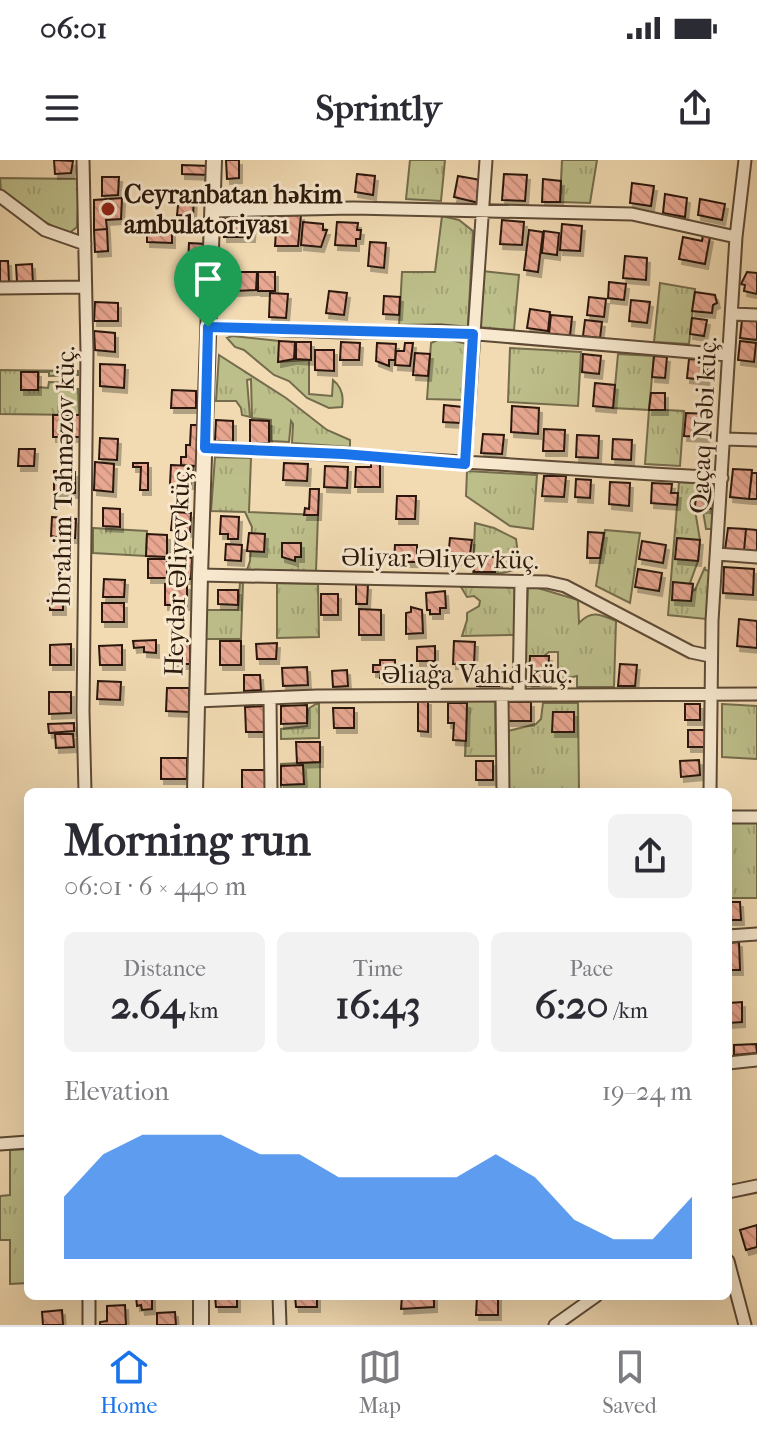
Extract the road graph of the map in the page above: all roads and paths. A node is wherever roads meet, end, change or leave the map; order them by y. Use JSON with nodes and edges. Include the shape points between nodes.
{"nodes":[{"id":1,"x":83,"y":160,"type":"edge"},
{"id":2,"x":214,"y":160,"type":"edge"},
{"id":3,"x":486,"y":160,"type":"edge"},
{"id":4,"x":745,"y":164,"type":"edge"},
{"id":5,"x":757,"y":170,"type":"edge"},
{"id":6,"x":0,"y":196,"type":"edge"},
{"id":7,"x":483,"y":209,"type":"junction"},
{"id":8,"x":213,"y":211,"type":"junction"},
{"id":9,"x":736,"y":237,"type":"junction"},
{"id":10,"x":85,"y":244,"type":"junction"},
{"id":11,"x":85,"y":287,"type":"junction"},
{"id":12,"x":0,"y":288,"type":"edge"},
{"id":13,"x":732,"y":314,"type":"junction"},
{"id":14,"x":757,"y":315,"type":"edge"},
{"id":15,"x":208,"y":327,"type":"junction"},
{"id":16,"x":473,"y":334,"type":"junction"},
{"id":17,"x":728,"y":355,"type":"junction"},
{"id":18,"x":725,"y":439,"type":"junction"},
{"id":19,"x":757,"y":440,"type":"edge"},
{"id":20,"x":205,"y":448,"type":"junction"},
{"id":21,"x":465,"y":464,"type":"junction"},
{"id":22,"x":722,"y":478,"type":"junction"},
{"id":23,"x":717,"y":554,"type":"junction"},
{"id":24,"x":757,"y":557,"type":"edge"},
{"id":25,"x":200,"y":575,"type":"junction"},
{"id":26,"x":521,"y":582,"type":"junction"},
{"id":27,"x":710,"y":656,"type":"junction"},
{"id":28,"x":711,"y":694,"type":"junction"},
{"id":29,"x":757,"y":694,"type":"edge"},
{"id":30,"x":502,"y":695,"type":"junction"},
{"id":31,"x":519,"y":695,"type":"junction"},
{"id":32,"x":270,"y":699,"type":"junction"},
{"id":33,"x":197,"y":701,"type":"junction"},
{"id":34,"x":85,"y":788,"type":"edge"},
{"id":35,"x":195,"y":788,"type":"edge"},
{"id":36,"x":271,"y":788,"type":"edge"},
{"id":37,"x":503,"y":788,"type":"edge"},
{"id":38,"x":710,"y":788,"type":"edge"},
{"id":39,"x":732,"y":817,"type":"edge"},
{"id":40,"x":757,"y":817,"type":"edge"},
{"id":41,"x":757,"y":934,"type":"edge"},
{"id":42,"x":732,"y":936,"type":"edge"},
{"id":43,"x":757,"y":1060,"type":"edge"},
{"id":44,"x":732,"y":1063,"type":"edge"},
{"id":45,"x":24,"y":1142,"type":"edge"},
{"id":46,"x":0,"y":1144,"type":"edge"},
{"id":47,"x":757,"y":1186,"type":"edge"},
{"id":48,"x":732,"y":1191,"type":"edge"},
{"id":49,"x":732,"y":1276,"type":"edge"},
{"id":50,"x":89,"y":1300,"type":"edge"},
{"id":51,"x":201,"y":1300,"type":"edge"},
{"id":52,"x":279,"y":1300,"type":"edge"},
{"id":53,"x":590,"y":1300,"type":"edge"},
{"id":54,"x":89,"y":1325,"type":"edge"},
{"id":55,"x":201,"y":1325,"type":"edge"},
{"id":56,"x":280,"y":1325,"type":"edge"},
{"id":57,"x":555,"y":1325,"type":"edge"},
{"id":58,"x":745,"y":1325,"type":"edge"}],
"edges":[{"from":1,"to":10,"type":"street","name":"İbrahim Təhməzov küç."},
{"from":2,"to":8,"type":"street","name":"Heydər Əliyev küç."},
{"from":3,"to":7,"type":"street"},
{"from":4,"to":5,"type":"street"},
{"from":4,"to":9,"type":"street","name":"Qaçaq Nəbi küç."},
{"from":6,"to":10,"type":"street","via":[[45,230]]},
{"from":7,"to":8,"type":"street"},
{"from":7,"to":9,"type":"street","via":[[632,214]]},
{"from":7,"to":16,"type":"street"},
{"from":8,"to":15,"type":"street","name":"Heydər Əliyev küç."},
{"from":9,"to":13,"type":"street","name":"Qaçaq Nəbi küç."},
{"from":10,"to":11,"type":"street","name":"İbrahim Təhməzov küç."},
{"from":11,"to":12,"type":"street"},
{"from":11,"to":34,"type":"street","name":"İbrahim Təhməzov küç."},
{"from":13,"to":14,"type":"street"},
{"from":13,"to":17,"type":"street","name":"Qaçaq Nəbi küç."},
{"from":15,"to":16,"type":"street"},
{"from":15,"to":20,"type":"street","name":"Heydər Əliyev küç."},
{"from":16,"to":17,"type":"street"},
{"from":16,"to":21,"type":"street"},
{"from":17,"to":18,"type":"street","name":"Qaçaq Nəbi küç."},
{"from":18,"to":19,"type":"street"},
{"from":18,"to":22,"type":"street","name":"Qaçaq Nəbi küç."},
{"from":20,"to":21,"type":"street"},
{"from":20,"to":25,"type":"street","name":"Heydər Əliyev küç."},
{"from":21,"to":22,"type":"street"},
{"from":22,"to":23,"type":"street","name":"Qaçaq Nəbi küç."},
{"from":23,"to":24,"type":"street"},
{"from":23,"to":27,"type":"street","name":"Qaçaq Nəbi küç."},
{"from":25,"to":26,"type":"street","name":"Əliyar Əliyev küç."},
{"from":25,"to":33,"type":"street","name":"Heydər Əliyev küç."},
{"from":26,"to":27,"type":"street","name":"Əliyar Əliyev küç.","via":[[565,586],[691,652]]},
{"from":26,"to":31,"type":"street"},
{"from":27,"to":28,"type":"street","name":"Qaçaq Nəbi küç."},
{"from":28,"to":29,"type":"street","name":"Əliağa Vahid küç."},
{"from":28,"to":31,"type":"street","name":"Əliağa Vahid küç."},
{"from":28,"to":38,"type":"street","name":"Qaçaq Nəbi küç."},
{"from":30,"to":31,"type":"street","name":"Əliağa Vahid küç."},
{"from":30,"to":32,"type":"street","name":"Əliağa Vahid küç."},
{"from":30,"to":37,"type":"street"},
{"from":32,"to":33,"type":"street","name":"Əliağa Vahid küç."},
{"from":32,"to":36,"type":"street"},
{"from":33,"to":35,"type":"street","name":"Heydər Əliyev küç."},
{"from":39,"to":40,"type":"street"},
{"from":41,"to":42,"type":"street"},
{"from":43,"to":44,"type":"street"},
{"from":45,"to":46,"type":"street"},
{"from":47,"to":48,"type":"street"},
{"from":49,"to":58,"type":"street"},
{"from":50,"to":54,"type":"street"},
{"from":51,"to":55,"type":"street"},
{"from":52,"to":56,"type":"street"},
{"from":53,"to":57,"type":"street"}]}
